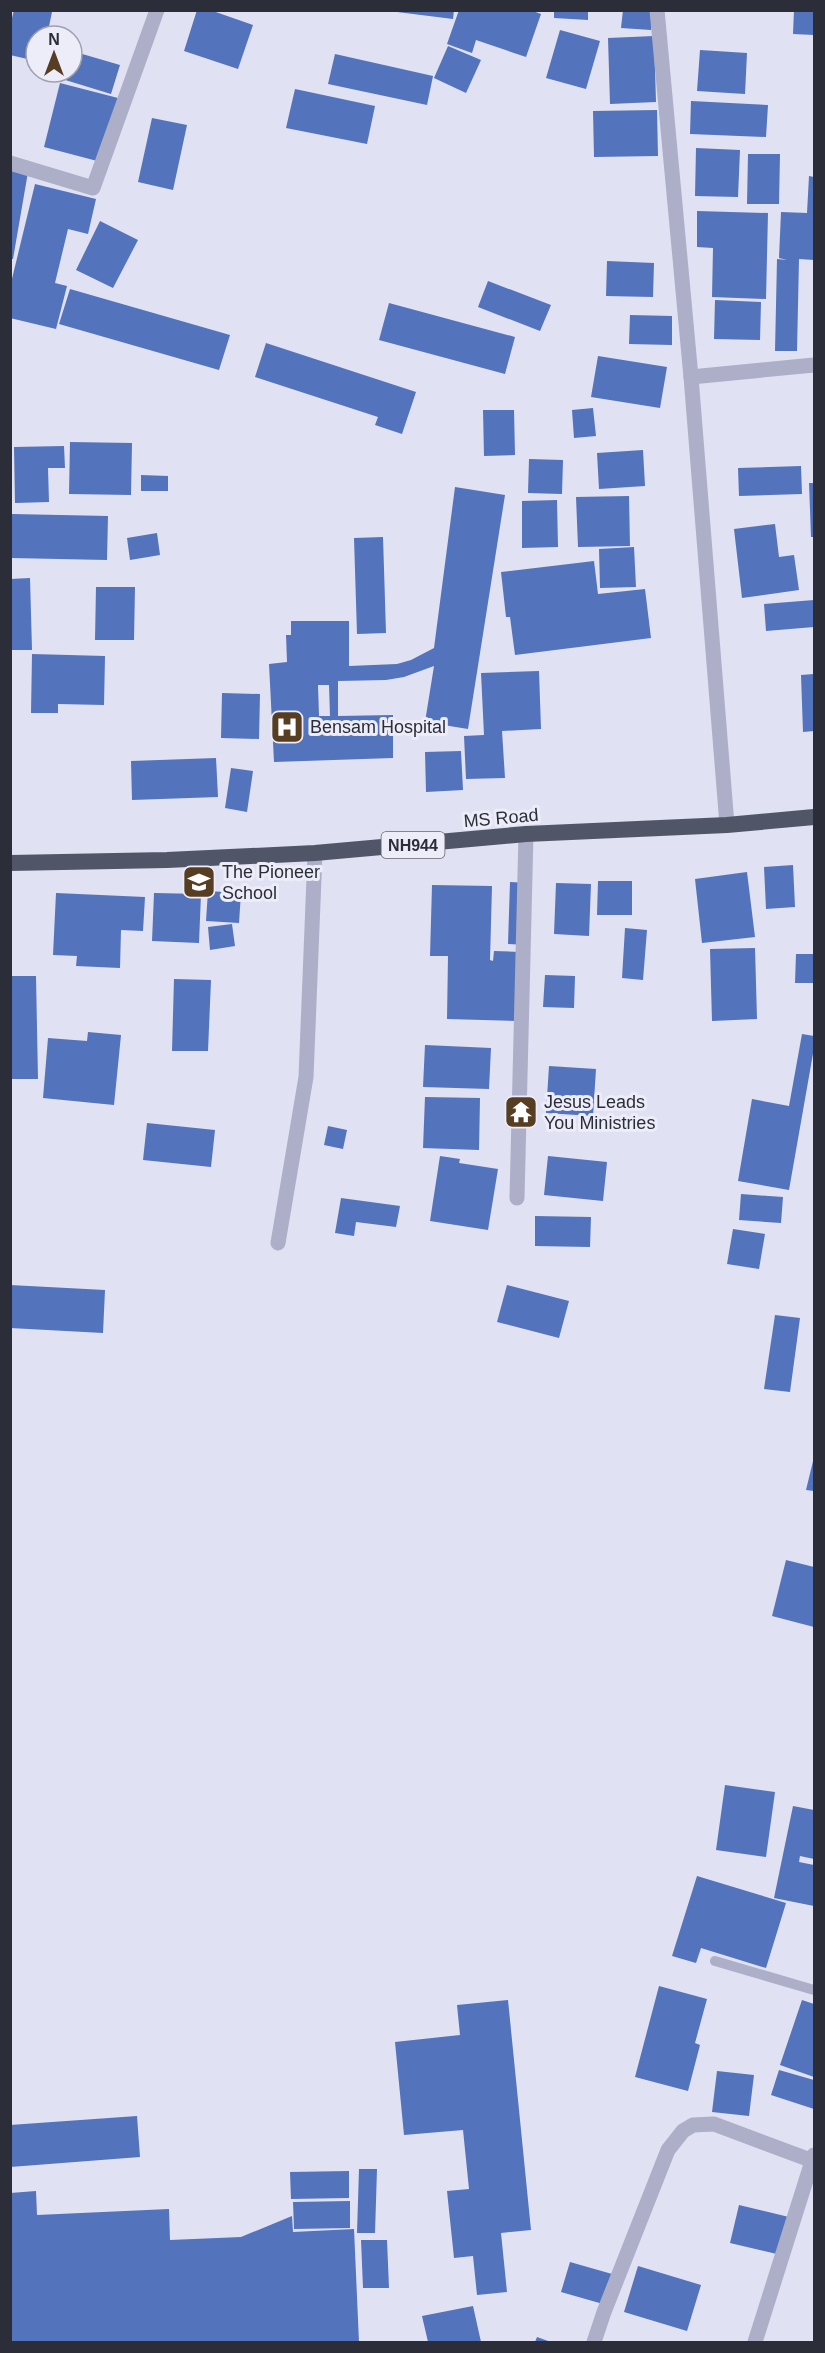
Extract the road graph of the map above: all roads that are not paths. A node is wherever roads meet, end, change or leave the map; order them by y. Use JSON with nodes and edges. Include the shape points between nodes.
{"nodes":[{"id":1,"x":157,"y":10,"type":"edge"},
{"id":2,"x":657,"y":10,"type":"edge"},
{"id":3,"x":10,"y":163,"type":"edge"},
{"id":4,"x":814,"y":365,"type":"edge"},
{"id":5,"x":691,"y":377,"type":"junction"},
{"id":6,"x":814,"y":817,"type":"edge"},
{"id":7,"x":727,"y":825,"type":"junction"},
{"id":8,"x":526,"y":834,"type":"junction"},
{"id":9,"x":315,"y":853,"type":"junction"},
{"id":10,"x":10,"y":863,"type":"edge"},
{"id":11,"x":517,"y":1198,"type":"dead end"},
{"id":12,"x":278,"y":1243,"type":"dead end"},
{"id":13,"x":715,"y":1961,"type":"dead end"},
{"id":14,"x":814,"y":1990,"type":"edge"},
{"id":15,"x":814,"y":2158,"type":"edge"},
{"id":16,"x":594,"y":2343,"type":"edge"},
{"id":17,"x":755,"y":2343,"type":"edge"}],
"edges":[{"from":1,"to":3,"type":"street","via":[[93,188]]},
{"from":2,"to":5,"type":"street"},
{"from":4,"to":5,"type":"street"},
{"from":5,"to":7,"type":"street"},
{"from":6,"to":7,"type":"highway","name":"MS Road","number":"NH944"},
{"from":7,"to":8,"type":"highway","name":"MS Road","number":"NH944"},
{"from":8,"to":9,"type":"highway","name":"MS Road","number":"NH944"},
{"from":8,"to":11,"type":"street"},
{"from":9,"to":10,"type":"highway","name":"MS Road","number":"NH944"},
{"from":9,"to":12,"type":"street","via":[[306,1077]]},
{"from":13,"to":14,"type":"lane"},
{"from":15,"to":16,"type":"street","via":[[714,2124],[693,2125],[683,2131],[669,2150]]},
{"from":15,"to":17,"type":"street"}]}
